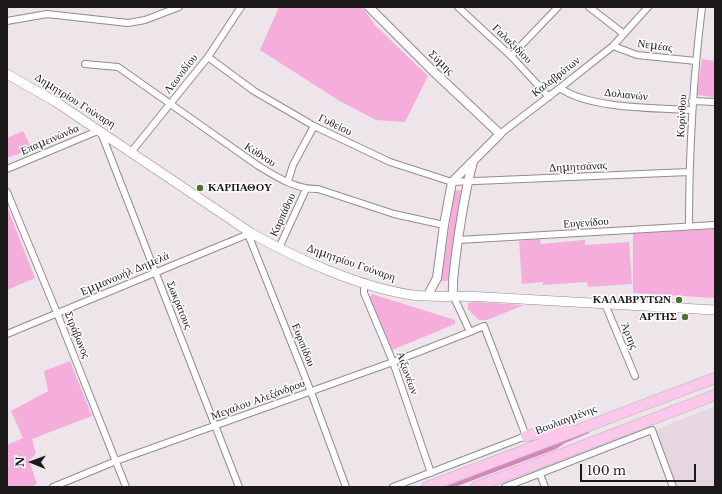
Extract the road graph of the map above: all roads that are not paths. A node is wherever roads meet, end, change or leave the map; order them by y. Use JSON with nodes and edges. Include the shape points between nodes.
{"nodes":[{"id":1,"x":179,"y":7,"type":"edge"},
{"id":2,"x":241,"y":7,"type":"edge"},
{"id":3,"x":369,"y":7,"type":"edge"},
{"id":4,"x":458,"y":7,"type":"edge"},
{"id":5,"x":558,"y":7,"type":"edge"},
{"id":6,"x":589,"y":7,"type":"edge"},
{"id":7,"x":648,"y":7,"type":"edge"},
{"id":8,"x":702,"y":7,"type":"edge"},
{"id":9,"x":7,"y":21,"type":"edge"},
{"id":10,"x":624,"y":34,"type":"junction"},
{"id":11,"x":613,"y":46,"type":"junction"},
{"id":12,"x":511,"y":56,"type":"junction"},
{"id":13,"x":208,"y":57,"type":"junction"},
{"id":14,"x":696,"y":61,"type":"junction"},
{"id":15,"x":85,"y":64,"type":"dead end"},
{"id":16,"x":7,"y":74,"type":"edge"},
{"id":17,"x":560,"y":88,"type":"junction"},
{"id":18,"x":549,"y":97,"type":"junction"},
{"id":19,"x":692,"y":101,"type":"junction"},
{"id":20,"x":715,"y":102,"type":"edge"},
{"id":21,"x":170,"y":105,"type":"junction"},
{"id":22,"x":692,"y":110,"type":"junction"},
{"id":23,"x":314,"y":126,"type":"junction"},
{"id":24,"x":100,"y":130,"type":"junction"},
{"id":25,"x":500,"y":134,"type":"junction"},
{"id":26,"x":132,"y":151,"type":"junction"},
{"id":27,"x":473,"y":161,"type":"junction"},
{"id":28,"x":7,"y":169,"type":"edge"},
{"id":29,"x":689,"y":172,"type":"junction"},
{"id":30,"x":288,"y":181,"type":"junction"},
{"id":31,"x":452,"y":182,"type":"junction"},
{"id":32,"x":467,"y":182,"type":"junction"},
{"id":33,"x":306,"y":189,"type":"junction"},
{"id":34,"x":7,"y":192,"type":"edge"},
{"id":35,"x":444,"y":225,"type":"junction"},
{"id":36,"x":715,"y":225,"type":"edge"},
{"id":37,"x":689,"y":226,"type":"junction"},
{"id":38,"x":250,"y":233,"type":"junction"},
{"id":39,"x":458,"y":240,"type":"junction"},
{"id":40,"x":279,"y":248,"type":"junction"},
{"id":41,"x":155,"y":272,"type":"junction"},
{"id":42,"x":364,"y":282,"type":"junction"},
{"id":43,"x":428,"y":295,"type":"junction"},
{"id":44,"x":453,"y":295,"type":"junction"},
{"id":45,"x":605,"y":304,"type":"junction"},
{"id":46,"x":715,"y":310,"type":"edge"},
{"id":47,"x":57,"y":313,"type":"junction"},
{"id":48,"x":470,"y":332,"type":"junction"},
{"id":49,"x":7,"y":334,"type":"edge"},
{"id":50,"x":393,"y":362,"type":"junction"},
{"id":51,"x":635,"y":376,"type":"dead end"},
{"id":52,"x":715,"y":378,"type":"edge"},
{"id":53,"x":311,"y":392,"type":"junction"},
{"id":54,"x":715,"y":395,"type":"edge"},
{"id":55,"x":600,"y":420,"type":"junction"},
{"id":56,"x":216,"y":426,"type":"junction"},
{"id":57,"x":526,"y":436,"type":"junction"},
{"id":58,"x":116,"y":461,"type":"junction"},
{"id":59,"x":431,"y":472,"type":"junction"},
{"id":60,"x":540,"y":474,"type":"junction"},
{"id":61,"x":54,"y":487,"type":"edge"},
{"id":62,"x":126,"y":487,"type":"edge"},
{"id":63,"x":239,"y":487,"type":"edge"},
{"id":64,"x":346,"y":487,"type":"edge"},
{"id":65,"x":393,"y":487,"type":"edge"},
{"id":66,"x":427,"y":487,"type":"edge"},
{"id":67,"x":476,"y":487,"type":"edge"},
{"id":68,"x":505,"y":487,"type":"edge"},
{"id":69,"x":545,"y":487,"type":"edge"},
{"id":70,"x":673,"y":487,"type":"edge"}],
"edges":[{"from":1,"to":9,"type":"street","via":[[128,23],[47,14]]},
{"from":2,"to":13,"type":"street","name":"Λεωνιδίου"},
{"from":3,"to":25,"type":"street","name":"Σύμης"},
{"from":4,"to":12,"type":"street","name":"Γαλαξιδίου"},
{"from":5,"to":12,"type":"street"},
{"from":6,"to":10,"type":"street"},
{"from":7,"to":10,"type":"street","name":"Καλαβρύτων"},
{"from":8,"to":14,"type":"street","name":"Κορίνθου"},
{"from":10,"to":11,"type":"street","name":"Καλαβρύτων"},
{"from":11,"to":14,"type":"street","name":"Νεμέας","via":[[637,55]]},
{"from":11,"to":17,"type":"street","name":"Καλαβρύτων"},
{"from":12,"to":18,"type":"street","name":"Γαλαξιδίου"},
{"from":13,"to":21,"type":"street","name":"Λεωνιδίου"},
{"from":13,"to":23,"type":"street","name":"Γυθείου","via":[[254,91]]},
{"from":14,"to":19,"type":"street","name":"Κορίνθου"},
{"from":15,"to":21,"type":"street","name":"Κύθνου","via":[[118,67]]},
{"from":16,"to":24,"type":"main road","name":"Δημητρίου Γούναρη"},
{"from":17,"to":18,"type":"street","name":"Καλαβρύτων"},
{"from":17,"to":22,"type":"street","name":"Δολιανών","via":[[578,97],[596,101]]},
{"from":18,"to":25,"type":"street","name":"Καλαβρύτων"},
{"from":19,"to":20,"type":"street"},
{"from":19,"to":22,"type":"street","name":"Κορίνθου"},
{"from":21,"to":26,"type":"street","name":"Λεωνιδίου"},
{"from":21,"to":30,"type":"street","name":"Κύθνου","via":[[277,178]]},
{"from":22,"to":29,"type":"street","name":"Κορίνθου"},
{"from":23,"to":30,"type":"street","name":"Καρπάθου","via":[[293,165]]},
{"from":23,"to":31,"type":"street","name":"Γυθείου","via":[[390,162]]},
{"from":24,"to":26,"type":"main road","name":"Δημητρίου Γούναρη"},
{"from":24,"to":28,"type":"street","name":"Επαμεινώνδα"},
{"from":24,"to":41,"type":"street","name":"Σωκράτους"},
{"from":25,"to":27,"type":"street","name":"Καλαβρύτων"},
{"from":26,"to":38,"type":"main road","name":"Δημητρίου Γούναρη"},
{"from":27,"to":31,"type":"street","name":"Καλαβρύτων"},
{"from":27,"to":32,"type":"street","name":"Καλαβρύτων"},
{"from":29,"to":32,"type":"street","name":"Δημητσάνας"},
{"from":29,"to":37,"type":"street","name":"Κορίνθου"},
{"from":30,"to":33,"type":"street","name":"Κύθνου"},
{"from":31,"to":32,"type":"street","name":"Γυθείου"},
{"from":31,"to":35,"type":"street"},
{"from":32,"to":39,"type":"street","name":"Καλαβρύτων"},
{"from":33,"to":35,"type":"street","name":"Κύθνου","via":[[318,189],[394,214]]},
{"from":33,"to":40,"type":"street","name":"Καρπάθου"},
{"from":34,"to":47,"type":"street","name":"Στράβωνος"},
{"from":35,"to":43,"type":"street","via":[[437,278]]},
{"from":36,"to":37,"type":"street","name":"Ευγενίδου"},
{"from":37,"to":39,"type":"street","name":"Ευγενίδου"},
{"from":38,"to":40,"type":"main road","name":"Δημητρίου Γούναρη"},
{"from":38,"to":41,"type":"street","name":"Εμμανουήλ Δημελά"},
{"from":38,"to":53,"type":"street","name":"Ευριπίδου"},
{"from":39,"to":44,"type":"street","name":"Καλαβρύτων"},
{"from":40,"to":42,"type":"main road","name":"Δημητρίου Γούναρη","via":[[324,269]]},
{"from":41,"to":47,"type":"street","name":"Εμμανουήλ Δημελά"},
{"from":41,"to":56,"type":"street","name":"Σωκράτους"},
{"from":42,"to":43,"type":"main road","name":"Δημητρίου Γούναρη","via":[[413,295]]},
{"from":42,"to":50,"type":"street","name":"Αιξωνέων","via":[[364,293]]},
{"from":43,"to":44,"type":"main road","name":"Δημητρίου Γούναρη"},
{"from":44,"to":45,"type":"main road","name":"Δημητρίου Γούναρη"},
{"from":44,"to":48,"type":"street"},
{"from":45,"to":46,"type":"main road","name":"Δημητρίου Γούναρη"},
{"from":45,"to":51,"type":"street","name":"Άρτης"},
{"from":47,"to":49,"type":"street","name":"Εμμανουήλ Δημελά"},
{"from":47,"to":58,"type":"street","name":"Στράβωνος"},
{"from":48,"to":50,"type":"street","name":"Μεγαλου Αλεξάνδρου"},
{"from":48,"to":57,"type":"street","name":"Μεγαλου Αλεξάνδρου","via":[[484,326]]},
{"from":50,"to":53,"type":"street","name":"Μεγαλου Αλεξάνδρου"},
{"from":50,"to":59,"type":"street","name":"Αιξωνέων"},
{"from":52,"to":55,"type":"main road","name":"Βουλιαγμένης"},
{"from":53,"to":56,"type":"street","name":"Μεγαλου Αλεξάνδρου"},
{"from":53,"to":64,"type":"street","name":"Ευριπίδου"},
{"from":54,"to":67,"type":"main road"},
{"from":55,"to":57,"type":"main road"},
{"from":55,"to":66,"type":"main road","name":"Βουλιαγμένης"},
{"from":56,"to":58,"type":"street","name":"Μεγαλου Αλεξάνδρου"},
{"from":56,"to":63,"type":"street","name":"Σωκράτους"},
{"from":57,"to":59,"type":"street"},
{"from":58,"to":61,"type":"street","name":"Μεγαλου Αλεξάνδρου"},
{"from":58,"to":62,"type":"street","name":"Στράβωνος"},
{"from":59,"to":65,"type":"street"},
{"from":60,"to":68,"type":"street"},
{"from":60,"to":69,"type":"street"},
{"from":60,"to":70,"type":"street","via":[[652,430]]}]}
